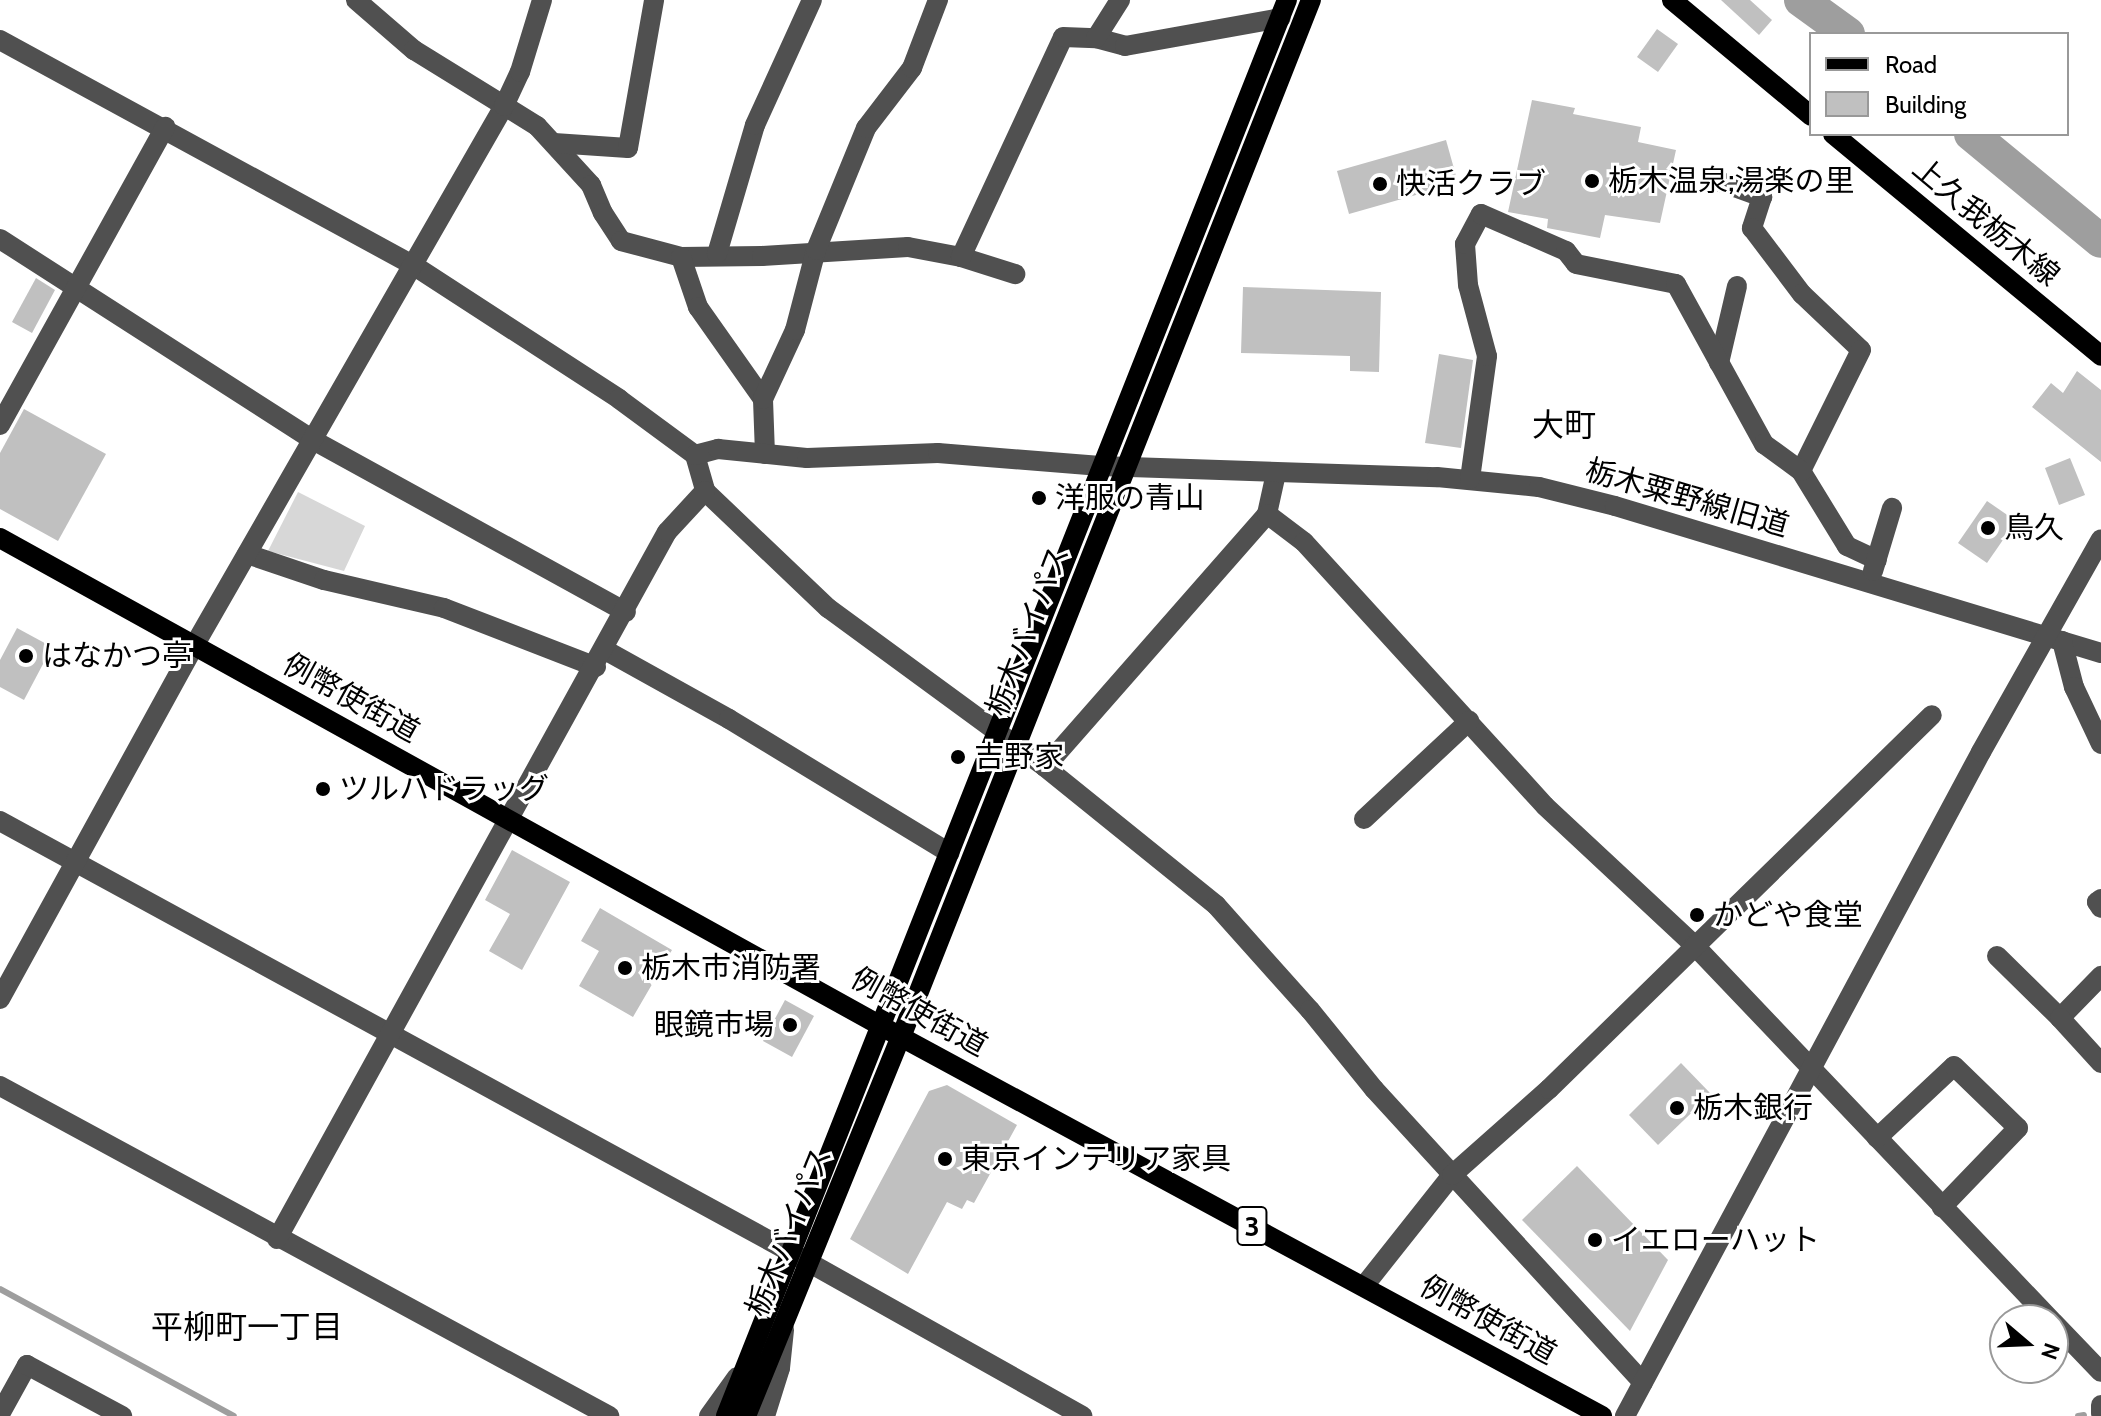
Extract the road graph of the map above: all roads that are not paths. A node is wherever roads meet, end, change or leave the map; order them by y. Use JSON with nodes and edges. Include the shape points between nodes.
{"nodes":[{"id":1,"x":356,"y":0,"type":"edge"},
{"id":2,"x":542,"y":0,"type":"edge"},
{"id":3,"x":654,"y":0,"type":"edge"},
{"id":4,"x":812,"y":0,"type":"edge"},
{"id":5,"x":938,"y":0,"type":"edge"},
{"id":6,"x":1120,"y":0,"type":"edge"},
{"id":7,"x":1311,"y":0,"type":"edge"},
{"id":8,"x":1672,"y":0,"type":"edge"},
{"id":9,"x":1284,"y":9,"type":"edge"},
{"id":10,"x":1096,"y":38,"type":"junction"},
{"id":11,"x":0,"y":40,"type":"edge"},
{"id":12,"x":504,"y":106,"type":"junction"},
{"id":13,"x":1809,"y":114,"type":"edge"},
{"id":14,"x":165,"y":127,"type":"junction"},
{"id":15,"x":1835,"y":136,"type":"edge"},
{"id":16,"x":554,"y":143,"type":"junction"},
{"id":17,"x":1721,"y":182,"type":"dead end"},
{"id":18,"x":0,"y":239,"type":"edge"},
{"id":19,"x":816,"y":250,"type":"junction"},
{"id":20,"x":717,"y":254,"type":"junction"},
{"id":21,"x":681,"y":257,"type":"junction"},
{"id":22,"x":961,"y":257,"type":"junction"},
{"id":23,"x":413,"y":265,"type":"junction"},
{"id":24,"x":1015,"y":274,"type":"dead end"},
{"id":25,"x":1737,"y":286,"type":"dead end"},
{"id":26,"x":75,"y":289,"type":"junction"},
{"id":27,"x":2101,"y":356,"type":"edge"},
{"id":28,"x":1719,"y":363,"type":"junction"},
{"id":29,"x":763,"y":399,"type":"junction"},
{"id":30,"x":0,"y":425,"type":"edge"},
{"id":31,"x":313,"y":440,"type":"junction"},
{"id":32,"x":765,"y":454,"type":"junction"},
{"id":33,"x":695,"y":455,"type":"junction"},
{"id":34,"x":1100,"y":466,"type":"junction"},
{"id":35,"x":1124,"y":467,"type":"junction"},
{"id":36,"x":1801,"y":471,"type":"junction"},
{"id":37,"x":1276,"y":473,"type":"junction"},
{"id":38,"x":1470,"y":479,"type":"junction"},
{"id":39,"x":705,"y":491,"type":"junction"},
{"id":40,"x":1892,"y":508,"type":"dead end"},
{"id":41,"x":1267,"y":514,"type":"junction"},
{"id":42,"x":0,"y":538,"type":"edge"},
{"id":43,"x":2101,"y":539,"type":"edge"},
{"id":44,"x":247,"y":554,"type":"junction"},
{"id":45,"x":1877,"y":560,"type":"junction"},
{"id":46,"x":1870,"y":583,"type":"junction"},
{"id":47,"x":626,"y":612,"type":"junction"},
{"id":48,"x":2054,"y":638,"type":"junction"},
{"id":49,"x":194,"y":646,"type":"junction"},
{"id":50,"x":2101,"y":653,"type":"edge"},
{"id":51,"x":601,"y":658,"type":"junction"},
{"id":52,"x":1932,"y":715,"type":"dead end"},
{"id":53,"x":1469,"y":721,"type":"junction"},
{"id":54,"x":995,"y":734,"type":"junction"},
{"id":55,"x":2101,"y":744,"type":"edge"},
{"id":56,"x":1014,"y":748,"type":"junction"},
{"id":57,"x":1045,"y":767,"type":"junction"},
{"id":58,"x":1364,"y":819,"type":"dead end"},
{"id":59,"x":511,"y":820,"type":"junction"},
{"id":60,"x":0,"y":821,"type":"edge"},
{"id":61,"x":949,"y":853,"type":"junction"},
{"id":62,"x":75,"y":862,"type":"junction"},
{"id":63,"x":2101,"y":899,"type":"edge"},
{"id":64,"x":2101,"y":908,"type":"edge"},
{"id":65,"x":1694,"y":945,"type":"junction"},
{"id":66,"x":1997,"y":956,"type":"dead end"},
{"id":67,"x":2101,"y":976,"type":"edge"},
{"id":68,"x":0,"y":999,"type":"edge"},
{"id":69,"x":2060,"y":1018,"type":"junction"},
{"id":70,"x":880,"y":1025,"type":"junction"},
{"id":71,"x":391,"y":1034,"type":"junction"},
{"id":72,"x":901,"y":1037,"type":"junction"},
{"id":73,"x":2101,"y":1063,"type":"edge"},
{"id":74,"x":1812,"y":1070,"type":"junction"},
{"id":75,"x":0,"y":1086,"type":"edge"},
{"id":76,"x":1877,"y":1138,"type":"junction"},
{"id":77,"x":1452,"y":1175,"type":"junction"},
{"id":78,"x":1942,"y":1207,"type":"junction"},
{"id":79,"x":277,"y":1239,"type":"junction"},
{"id":80,"x":801,"y":1258,"type":"junction"},
{"id":81,"x":1364,"y":1286,"type":"junction"},
{"id":82,"x":2036,"y":1304,"type":"edge"},
{"id":83,"x":785,"y":1322,"type":"junction"},
{"id":84,"x":2069,"y":1339,"type":"edge"},
{"id":85,"x":750,"y":1358,"type":"junction"},
{"id":86,"x":2101,"y":1372,"type":"edge"},
{"id":87,"x":1643,"y":1383,"type":"junction"},
{"id":88,"x":2101,"y":1405,"type":"edge"},
{"id":89,"x":2101,"y":1413,"type":"edge"},
{"id":90,"x":0,"y":1414,"type":"edge"},
{"id":91,"x":120,"y":1416,"type":"edge"},
{"id":92,"x":609,"y":1416,"type":"edge"},
{"id":93,"x":709,"y":1416,"type":"edge"},
{"id":94,"x":726,"y":1416,"type":"edge"},
{"id":95,"x":746,"y":1416,"type":"edge"},
{"id":96,"x":765,"y":1416,"type":"edge"},
{"id":97,"x":1082,"y":1416,"type":"edge"},
{"id":98,"x":1602,"y":1416,"type":"edge"},
{"id":99,"x":1625,"y":1416,"type":"edge"}],
"edges":[{"from":1,"to":12,"type":"street","via":[[414,50]]},
{"from":2,"to":12,"type":"street"},
{"from":3,"to":16,"type":"street","via":[[628,148]]},
{"from":4,"to":20,"type":"street","via":[[755,125]]},
{"from":5,"to":19,"type":"street","via":[[912,68],[866,128]]},
{"from":6,"to":10,"type":"street"},
{"from":7,"to":35,"type":"main road","name":"栃木バイパス"},
{"from":8,"to":13,"type":"main road"},
{"from":9,"to":10,"type":"street","via":[[1125,46]]},
{"from":9,"to":34,"type":"main road","name":"栃木バイパス"},
{"from":10,"to":22,"type":"street","via":[[1063,37]]},
{"from":11,"to":14,"type":"street"},
{"from":12,"to":16,"type":"street"},
{"from":12,"to":23,"type":"street"},
{"from":14,"to":23,"type":"street"},
{"from":14,"to":26,"type":"street"},
{"from":15,"to":27,"type":"main road","name":"上久我栃木線"},
{"from":16,"to":21,"type":"street","via":[[591,185],[621,241]]},
{"from":17,"to":36,"type":"street","via":[[1762,197],[1752,228],[1802,294],[1861,350]]},
{"from":18,"to":26,"type":"street"},
{"from":19,"to":20,"type":"street"},
{"from":19,"to":22,"type":"street","via":[[908,247]]},
{"from":19,"to":29,"type":"street","via":[[795,330]]},
{"from":20,"to":21,"type":"street"},
{"from":21,"to":29,"type":"street","via":[[698,307]]},
{"from":22,"to":24,"type":"street"},
{"from":23,"to":31,"type":"street"},
{"from":23,"to":33,"type":"street","via":[[551,352]]},
{"from":25,"to":28,"type":"street"},
{"from":26,"to":30,"type":"street"},
{"from":26,"to":31,"type":"street"},
{"from":28,"to":36,"type":"street","via":[[1764,444]]},
{"from":28,"to":38,"type":"street","via":[[1676,284],[1576,264],[1566,251],[1481,214],[1465,244],[1468,285],[1487,356]]},
{"from":29,"to":32,"type":"street"},
{"from":31,"to":44,"type":"street"},
{"from":31,"to":47,"type":"street"},
{"from":32,"to":33,"type":"street","name":"栃木粟野線旧道","via":[[718,449]]},
{"from":32,"to":34,"type":"street","name":"栃木粟野線旧道","via":[[807,458],[938,453]]},
{"from":33,"to":39,"type":"street"},
{"from":34,"to":35,"type":"street","name":"栃木粟野線旧道"},
{"from":34,"to":54,"type":"main road","name":"栃木バイパス"},
{"from":35,"to":37,"type":"street","name":"栃木粟野線旧道"},
{"from":35,"to":56,"type":"main road","name":"栃木バイパス"},
{"from":36,"to":45,"type":"street","via":[[1847,546]]},
{"from":37,"to":38,"type":"street","name":"栃木粟野線旧道"},
{"from":37,"to":41,"type":"street"},
{"from":38,"to":46,"type":"street","name":"栃木粟野線旧道","via":[[1539,487],[1615,506]]},
{"from":39,"to":47,"type":"street","via":[[667,532]]},
{"from":39,"to":54,"type":"street","via":[[828,608]]},
{"from":40,"to":45,"type":"street"},
{"from":41,"to":53,"type":"street","via":[[1304,542]]},
{"from":41,"to":57,"type":"street"},
{"from":42,"to":49,"type":"main road","name":"例幣使街道","number":"3"},
{"from":43,"to":48,"type":"street"},
{"from":44,"to":49,"type":"street"},
{"from":44,"to":51,"type":"street"},
{"from":45,"to":46,"type":"street"},
{"from":46,"to":48,"type":"street","name":"栃木粟野線旧道"},
{"from":47,"to":51,"type":"street"},
{"from":48,"to":50,"type":"street","name":"栃木粟野線旧道"},
{"from":48,"to":55,"type":"street"},
{"from":48,"to":74,"type":"street"},
{"from":49,"to":59,"type":"main road","name":"例幣使街道","number":"3"},
{"from":49,"to":62,"type":"street"},
{"from":51,"to":59,"type":"street"},
{"from":51,"to":61,"type":"street","via":[[729,719]]},
{"from":52,"to":65,"type":"street"},
{"from":53,"to":58,"type":"street"},
{"from":53,"to":65,"type":"street","via":[[1545,806]]},
{"from":54,"to":56,"type":"street"},
{"from":54,"to":61,"type":"main road","name":"栃木バイパス"},
{"from":56,"to":57,"type":"street"},
{"from":56,"to":72,"type":"main road","name":"栃木バイパス"},
{"from":57,"to":77,"type":"street","via":[[1216,905]]},
{"from":59,"to":70,"type":"main road","name":"例幣使街道","number":"3"},
{"from":59,"to":71,"type":"street"},
{"from":60,"to":62,"type":"street"},
{"from":61,"to":70,"type":"main road","name":"栃木バイパス"},
{"from":62,"to":68,"type":"street"},
{"from":62,"to":71,"type":"street"},
{"from":63,"to":64,"type":"street"},
{"from":65,"to":74,"type":"street"},
{"from":65,"to":77,"type":"street","via":[[1549,1089]]},
{"from":66,"to":69,"type":"street"},
{"from":67,"to":69,"type":"street"},
{"from":69,"to":73,"type":"street"},
{"from":70,"to":72,"type":"main road","name":"例幣使街道","number":"3"},
{"from":70,"to":80,"type":"main road","name":"栃木バイパス"},
{"from":71,"to":79,"type":"street"},
{"from":71,"to":80,"type":"street"},
{"from":72,"to":80,"type":"main road","name":"栃木バイパス"},
{"from":72,"to":81,"type":"main road","name":"例幣使街道","number":"3"},
{"from":74,"to":76,"type":"street"},
{"from":74,"to":87,"type":"street"},
{"from":75,"to":79,"type":"street"},
{"from":76,"to":78,"type":"street"},
{"from":76,"to":78,"type":"street","via":[[1954,1066],[2018,1128]]},
{"from":77,"to":81,"type":"street"},
{"from":77,"to":87,"type":"street"},
{"from":78,"to":82,"type":"street"},
{"from":79,"to":92,"type":"street"},
{"from":80,"to":83,"type":"main road","name":"栃木バイパス"},
{"from":80,"to":85,"type":"main road","name":"栃木バイパス"},
{"from":80,"to":97,"type":"street"},
{"from":81,"to":98,"type":"main road","name":"例幣使街道","number":"3"},
{"from":83,"to":95,"type":"main road","name":"栃木バイパス"},
{"from":83,"to":96,"type":"street","via":[[780,1368]]},
{"from":84,"to":86,"type":"street"},
{"from":85,"to":93,"type":"street"},
{"from":85,"to":94,"type":"main road","name":"栃木バイパス"},
{"from":87,"to":99,"type":"street"},
{"from":88,"to":89,"type":"street"},
{"from":90,"to":91,"type":"street","via":[[27,1365]]}]}
